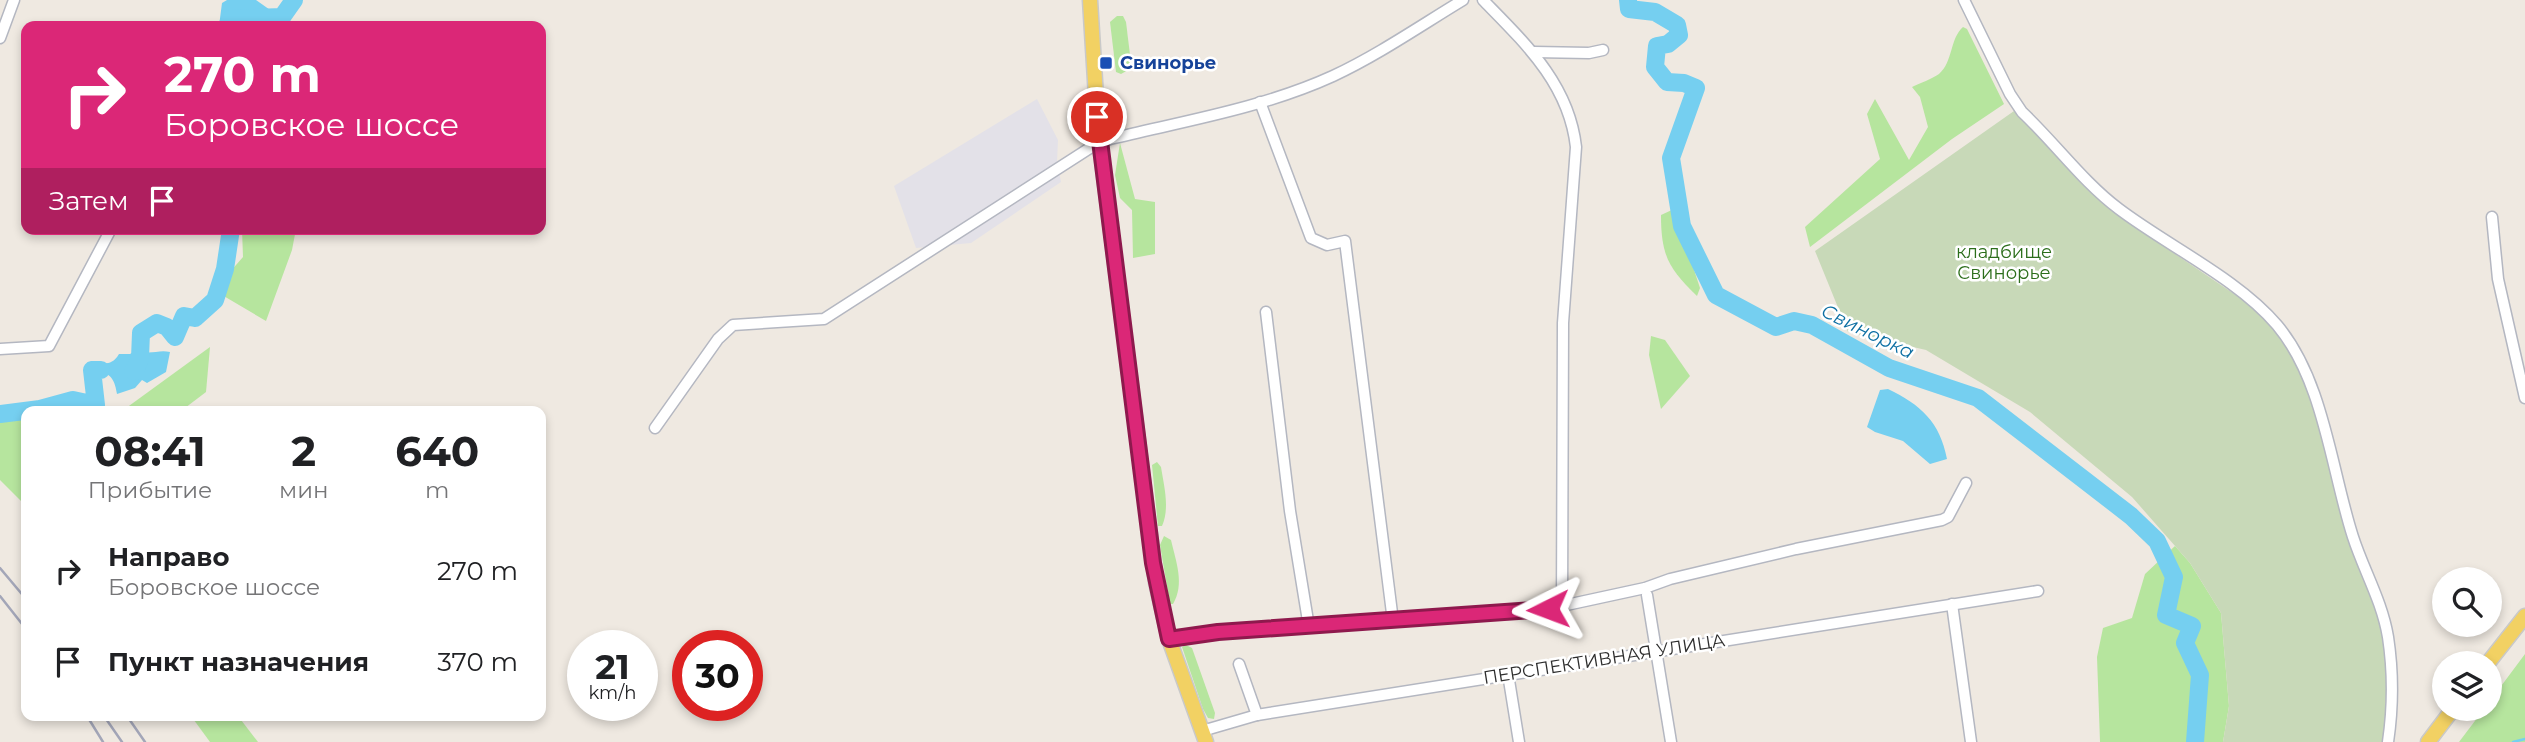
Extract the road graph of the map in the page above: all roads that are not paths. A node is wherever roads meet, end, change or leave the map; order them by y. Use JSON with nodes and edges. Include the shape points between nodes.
{"nodes":[{"id":1,"x":14,"y":0,"type":"edge"},
{"id":2,"x":1090,"y":0,"type":"edge"},
{"id":3,"x":1463,"y":0,"type":"edge"},
{"id":4,"x":1483,"y":0,"type":"edge"},
{"id":5,"x":1964,"y":0,"type":"edge"},
{"id":6,"x":0,"y":38,"type":"edge"},
{"id":7,"x":1603,"y":50,"type":"dead end"},
{"id":8,"x":1534,"y":52,"type":"junction"},
{"id":9,"x":1260,"y":102,"type":"junction"},
{"id":10,"x":1100,"y":144,"type":"junction"},
{"id":11,"x":2491,"y":217,"type":"dead end"},
{"id":12,"x":108,"y":235,"type":"edge"},
{"id":13,"x":1266,"y":312,"type":"dead end"},
{"id":14,"x":0,"y":349,"type":"edge"},
{"id":15,"x":2525,"y":398,"type":"edge"},
{"id":16,"x":655,"y":428,"type":"dead end"},
{"id":17,"x":1966,"y":483,"type":"dead end"},
{"id":18,"x":2038,"y":591,"type":"dead end"},
{"id":19,"x":1647,"y":596,"type":"dead end"},
{"id":20,"x":1952,"y":604,"type":"junction"},
{"id":21,"x":1562,"y":606,"type":"junction"},
{"id":22,"x":2525,"y":616,"type":"edge"},
{"id":23,"x":1393,"y":621,"type":"junction"},
{"id":24,"x":1309,"y":627,"type":"junction"},
{"id":25,"x":1169,"y":639,"type":"junction"},
{"id":26,"x":1656,"y":651,"type":"junction"},
{"id":27,"x":2497,"y":651,"type":"edge"},
{"id":28,"x":1239,"y":664,"type":"dead end"},
{"id":29,"x":1508,"y":674,"type":"junction"},
{"id":30,"x":1258,"y":715,"type":"junction"},
{"id":31,"x":2444,"y":721,"type":"edge"},
{"id":32,"x":1204,"y":736,"type":"edge"},
{"id":33,"x":1519,"y":742,"type":"edge"},
{"id":34,"x":1671,"y":742,"type":"edge"},
{"id":35,"x":1971,"y":742,"type":"edge"},
{"id":36,"x":2388,"y":742,"type":"edge"},
{"id":37,"x":2428,"y":742,"type":"edge"}],
"edges":[{"from":1,"to":6,"type":"street"},
{"from":2,"to":10,"type":"main road"},
{"from":3,"to":9,"type":"street","via":[[1334,75]]},
{"from":4,"to":8,"type":"street"},
{"from":5,"to":36,"type":"street","via":[[2022,112],[2118,208],[2261,308],[2299,357],[2386,628],[2391,700]]},
{"from":7,"to":8,"type":"street"},
{"from":8,"to":21,"type":"street","via":[[1563,99],[1576,147],[1563,323]]},
{"from":9,"to":10,"type":"street"},
{"from":9,"to":23,"type":"street","via":[[1311,238],[1327,244],[1345,241]]},
{"from":10,"to":16,"type":"street","via":[[824,319],[733,325],[718,339]]},
{"from":10,"to":25,"type":"main road","via":[[1156,582]]},
{"from":11,"to":15,"type":"street","via":[[2498,279]]},
{"from":12,"to":14,"type":"street","via":[[49,346]]},
{"from":13,"to":24,"type":"street"},
{"from":17,"to":21,"type":"street","via":[[1942,520],[1796,549]]},
{"from":18,"to":20,"type":"street","name":"ПЕРСПЕКТИВНАЯ УЛИЦА"},
{"from":19,"to":26,"type":"street"},
{"from":20,"to":26,"type":"street","name":"ПЕРСПЕКТИВНАЯ УЛИЦА"},
{"from":20,"to":35,"type":"street"},
{"from":21,"to":23,"type":"street"},
{"from":22,"to":27,"type":"main road"},
{"from":23,"to":24,"type":"street"},
{"from":24,"to":25,"type":"street"},
{"from":25,"to":32,"type":"main road"},
{"from":26,"to":29,"type":"street","name":"ПЕРСПЕКТИВНАЯ УЛИЦА"},
{"from":26,"to":34,"type":"street"},
{"from":28,"to":30,"type":"street"},
{"from":29,"to":30,"type":"street","name":"ПЕРСПЕКТИВНАЯ УЛИЦА"},
{"from":29,"to":33,"type":"street"},
{"from":30,"to":32,"type":"street","name":"ПЕРСПЕКТИВНАЯ УЛИЦА"},
{"from":31,"to":37,"type":"main road"}]}
